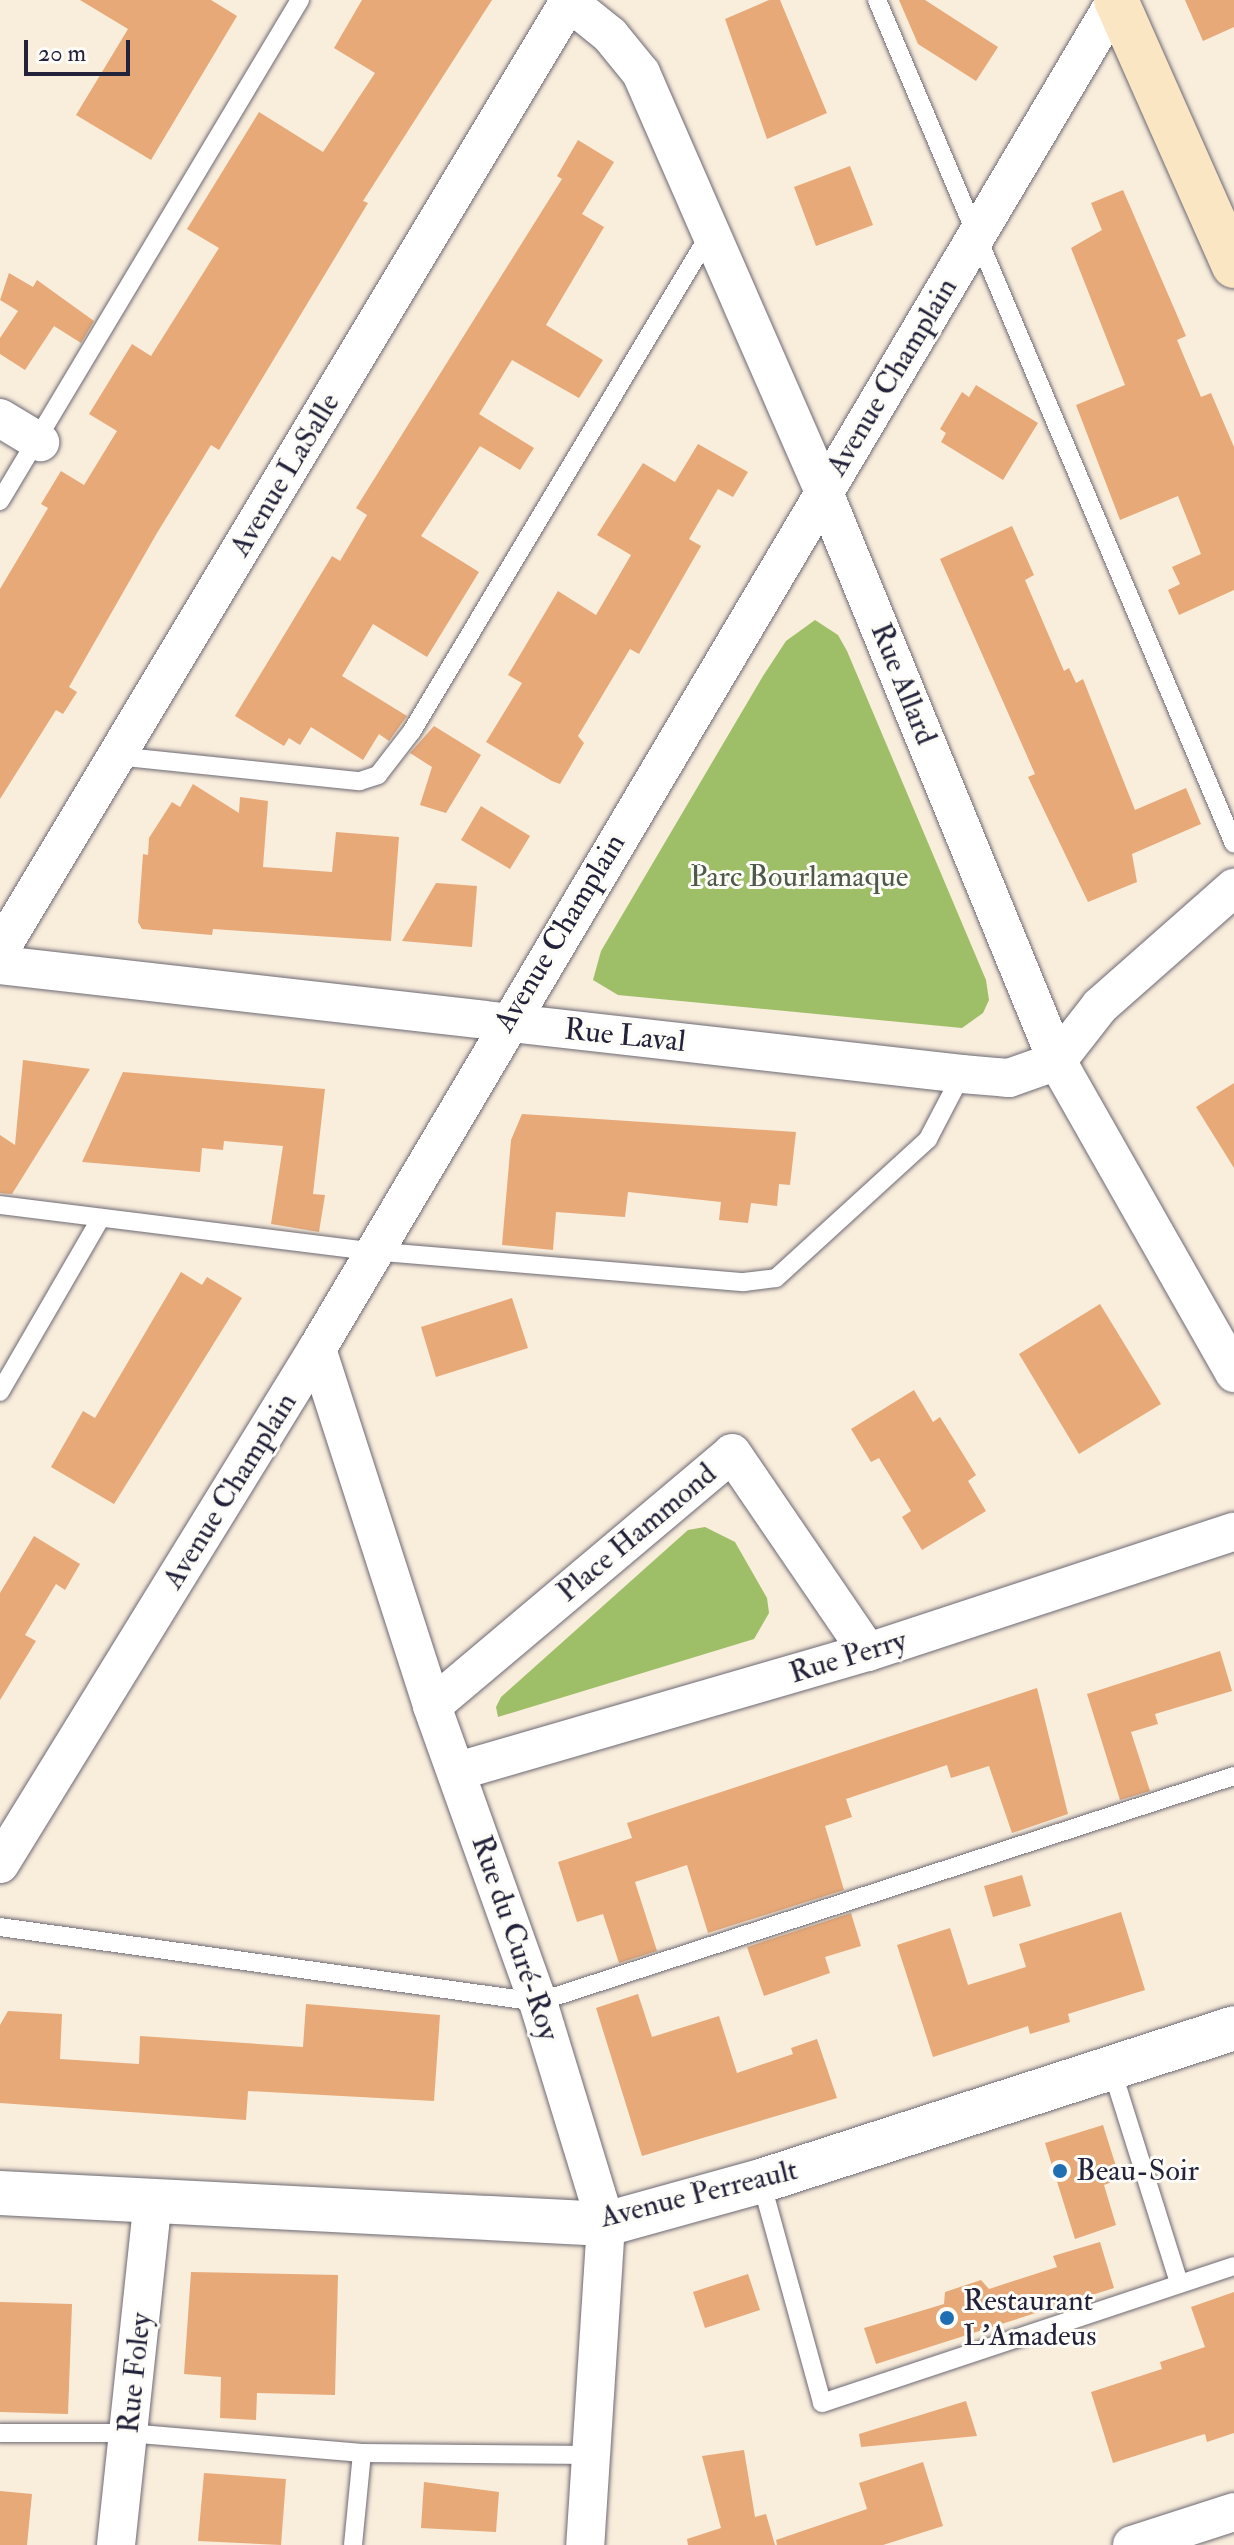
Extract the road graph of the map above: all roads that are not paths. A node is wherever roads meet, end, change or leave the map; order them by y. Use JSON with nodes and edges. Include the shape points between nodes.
{"nodes":[{"id":1,"x":300,"y":0,"type":"edge"},
{"id":2,"x":877,"y":0,"type":"edge"},
{"id":3,"x":1116,"y":0,"type":"edge"},
{"id":4,"x":569,"y":1,"type":"edge"},
{"id":5,"x":711,"y":232,"type":"junction"},
{"id":6,"x":976,"y":239,"type":"junction"},
{"id":7,"x":1234,"y":266,"type":"edge"},
{"id":8,"x":0,"y":418,"type":"edge"},
{"id":9,"x":38,"y":441,"type":"junction"},
{"id":10,"x":823,"y":490,"type":"junction"},
{"id":11,"x":0,"y":501,"type":"edge"},
{"id":12,"x":116,"y":756,"type":"junction"},
{"id":13,"x":1234,"y":844,"type":"edge"},
{"id":14,"x":1234,"y":888,"type":"edge"},
{"id":15,"x":0,"y":950,"type":"edge"},
{"id":16,"x":0,"y":965,"type":"edge"},
{"id":17,"x":508,"y":1022,"type":"junction"},
{"id":18,"x":1057,"y":1061,"type":"junction"},
{"id":19,"x":962,"y":1074,"type":"junction"},
{"id":20,"x":0,"y":1205,"type":"edge"},
{"id":21,"x":101,"y":1218,"type":"junction"},
{"id":22,"x":371,"y":1251,"type":"junction"},
{"id":23,"x":317,"y":1349,"type":"junction"},
{"id":24,"x":1234,"y":1373,"type":"edge"},
{"id":25,"x":0,"y":1392,"type":"edge"},
{"id":26,"x":1234,"y":1532,"type":"edge"},
{"id":27,"x":868,"y":1652,"type":"junction"},
{"id":28,"x":432,"y":1706,"type":"junction"},
{"id":29,"x":458,"y":1771,"type":"junction"},
{"id":30,"x":1234,"y":1776,"type":"edge"},
{"id":31,"x":0,"y":1864,"type":"edge"},
{"id":32,"x":0,"y":1927,"type":"edge"},
{"id":33,"x":538,"y":2002,"type":"junction"},
{"id":34,"x":1234,"y":2028,"type":"edge"},
{"id":35,"x":1111,"y":2067,"type":"junction"},
{"id":36,"x":761,"y":2181,"type":"junction"},
{"id":37,"x":0,"y":2193,"type":"edge"},
{"id":38,"x":153,"y":2201,"type":"junction"},
{"id":39,"x":606,"y":2224,"type":"junction"},
{"id":40,"x":1234,"y":2266,"type":"edge"},
{"id":41,"x":1179,"y":2283,"type":"junction"},
{"id":42,"x":0,"y":2433,"type":"edge"},
{"id":43,"x":128,"y":2433,"type":"junction"},
{"id":44,"x":362,"y":2453,"type":"junction"},
{"id":45,"x":594,"y":2455,"type":"junction"},
{"id":46,"x":1234,"y":2512,"type":"edge"},
{"id":47,"x":116,"y":2545,"type":"edge"},
{"id":48,"x":353,"y":2545,"type":"edge"},
{"id":49,"x":585,"y":2545,"type":"edge"},
{"id":50,"x":1132,"y":2545,"type":"edge"}],
"edges":[{"from":1,"to":9,"type":"lane"},
{"from":2,"to":6,"type":"lane"},
{"from":3,"to":6,"type":"street","name":"Avenue Champlain"},
{"from":3,"to":7,"type":"main road"},
{"from":4,"to":5,"type":"street","name":"Rue Allard","via":[[610,35],[641,73]]},
{"from":4,"to":12,"type":"street","name":"Avenue LaSalle"},
{"from":5,"to":10,"type":"street","name":"Rue Allard"},
{"from":5,"to":12,"type":"lane","via":[[412,731],[378,775],[360,781]]},
{"from":6,"to":10,"type":"street","name":"Avenue Champlain"},
{"from":6,"to":13,"type":"lane"},
{"from":8,"to":9,"type":"street"},
{"from":9,"to":11,"type":"lane"},
{"from":10,"to":17,"type":"street","name":"Avenue Champlain"},
{"from":10,"to":18,"type":"street","name":"Rue Allard"},
{"from":12,"to":15,"type":"street","name":"Avenue LaSalle"},
{"from":14,"to":18,"type":"street","via":[[1100,1006]]},
{"from":16,"to":17,"type":"street","name":"Rue Laval"},
{"from":17,"to":19,"type":"street","name":"Rue Laval"},
{"from":17,"to":22,"type":"street","name":"Avenue Champlain"},
{"from":18,"to":19,"type":"street","name":"Rue Laval","via":[[1009,1078]]},
{"from":18,"to":24,"type":"street","name":"Rue Allard"},
{"from":19,"to":22,"type":"lane","via":[[928,1139],[776,1278],[744,1282]]},
{"from":20,"to":21,"type":"lane"},
{"from":21,"to":22,"type":"lane"},
{"from":21,"to":25,"type":"lane"},
{"from":22,"to":23,"type":"street","name":"Avenue Champlain"},
{"from":23,"to":28,"type":"street","name":"Rue du Curé-Roy"},
{"from":23,"to":31,"type":"street","name":"Avenue Champlain"},
{"from":26,"to":27,"type":"street","name":"Rue Perry"},
{"from":27,"to":28,"type":"street","name":"Place Hammond","via":[[732,1453]]},
{"from":27,"to":29,"type":"street","name":"Rue Perry"},
{"from":28,"to":29,"type":"street","name":"Rue du Curé-Roy"},
{"from":29,"to":33,"type":"street","name":"Rue du Curé-Roy"},
{"from":30,"to":33,"type":"lane"},
{"from":32,"to":33,"type":"lane"},
{"from":33,"to":39,"type":"street","name":"Rue du Curé-Roy"},
{"from":34,"to":35,"type":"street","name":"Avenue Perreault"},
{"from":35,"to":36,"type":"street","name":"Avenue Perreault"},
{"from":35,"to":41,"type":"lane"},
{"from":36,"to":39,"type":"street","name":"Avenue Perreault"},
{"from":36,"to":41,"type":"lane","via":[[822,2403]]},
{"from":37,"to":38,"type":"street","name":"Avenue Perreault"},
{"from":38,"to":39,"type":"street","name":"Avenue Perreault"},
{"from":38,"to":43,"type":"street","name":"Rue Foley"},
{"from":39,"to":45,"type":"street","name":"Rue du Curé-Roy"},
{"from":40,"to":41,"type":"lane"},
{"from":42,"to":43,"type":"lane"},
{"from":43,"to":44,"type":"lane"},
{"from":43,"to":47,"type":"street","name":"Rue Foley"},
{"from":44,"to":45,"type":"lane"},
{"from":44,"to":48,"type":"lane"},
{"from":45,"to":49,"type":"street","name":"Rue du Curé-Roy"},
{"from":46,"to":50,"type":"street"}]}
